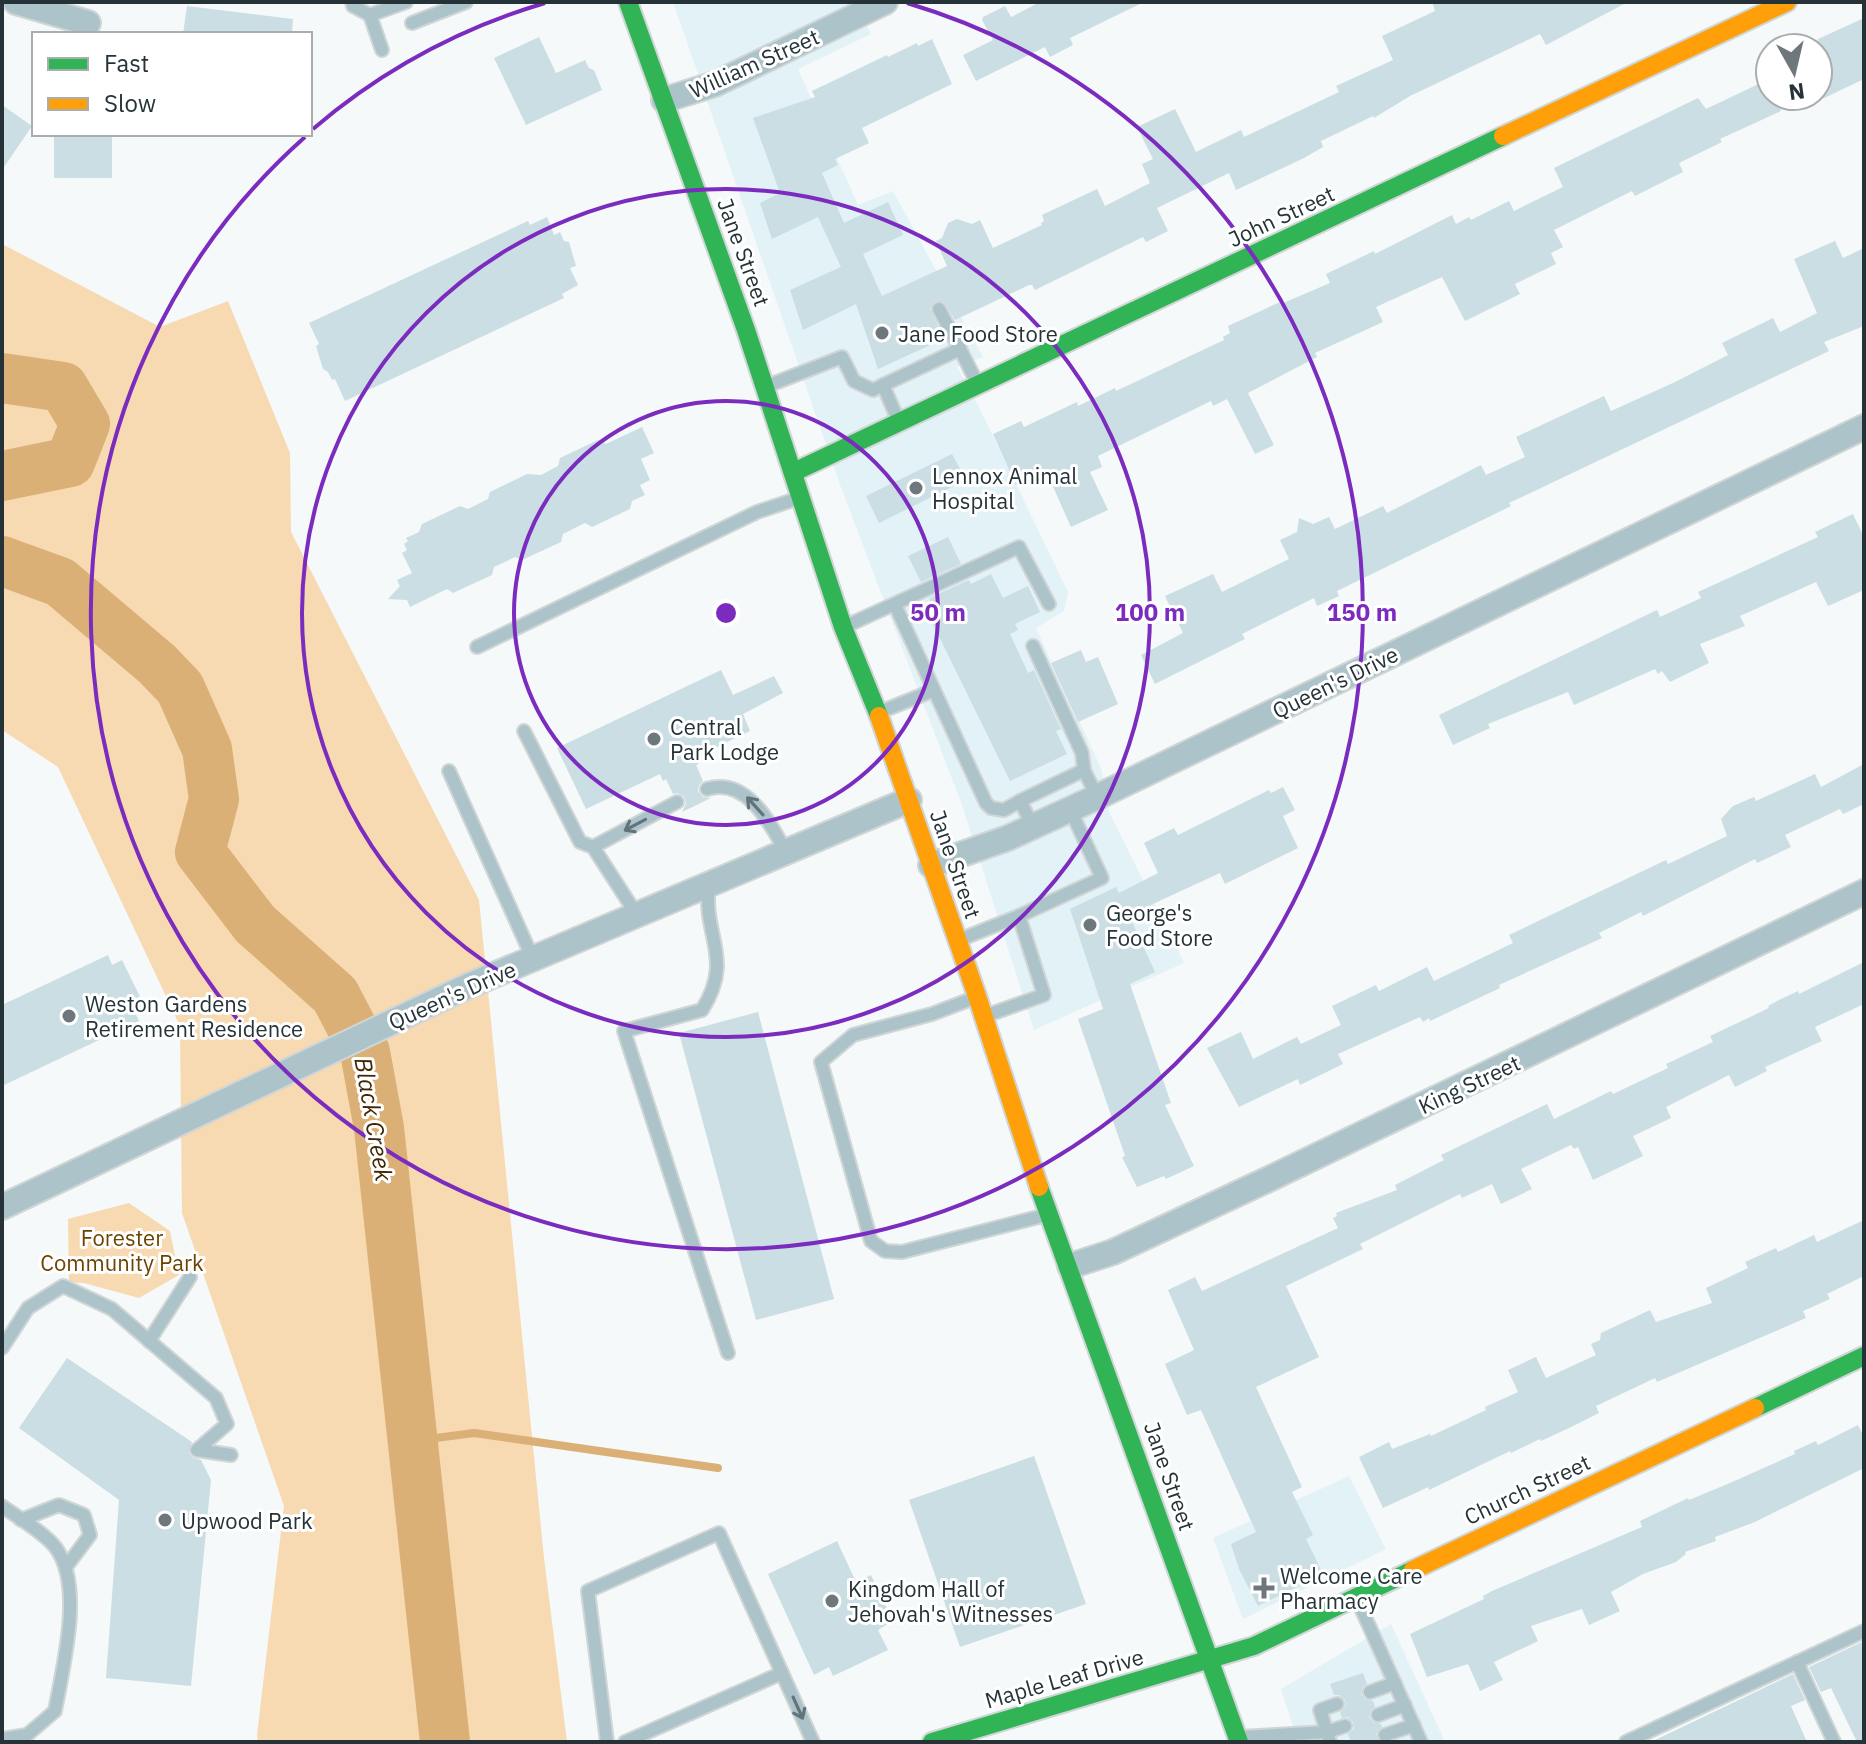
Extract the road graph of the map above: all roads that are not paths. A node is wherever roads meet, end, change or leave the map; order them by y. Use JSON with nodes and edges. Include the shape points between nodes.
{"nodes":[{"id":1,"x":16,"y":2,"type":"edge"},
{"id":2,"x":352,"y":2,"type":"edge"},
{"id":3,"x":406,"y":2,"type":"edge"},
{"id":4,"x":466,"y":2,"type":"edge"},
{"id":5,"x":628,"y":2,"type":"edge"},
{"id":6,"x":885,"y":2,"type":"edge"},
{"id":7,"x":1787,"y":2,"type":"edge"},
{"id":8,"x":370,"y":15,"type":"junction"},
{"id":9,"x":88,"y":23,"type":"dead end"},
{"id":10,"x":412,"y":23,"type":"dead end"},
{"id":11,"x":382,"y":50,"type":"dead end"},
{"id":12,"x":664,"y":100,"type":"junction"},
{"id":13,"x":939,"y":309,"type":"dead end"},
{"id":14,"x":960,"y":349,"type":"junction"},
{"id":15,"x":883,"y":385,"type":"junction"},
{"id":16,"x":978,"y":386,"type":"junction"},
{"id":17,"x":765,"y":387,"type":"junction"},
{"id":18,"x":900,"y":422,"type":"junction"},
{"id":19,"x":1864,"y":427,"type":"edge"},
{"id":20,"x":794,"y":472,"type":"junction"},
{"id":21,"x":802,"y":497,"type":"junction"},
{"id":22,"x":1049,"y":604,"type":"dead end"},
{"id":23,"x":895,"y":605,"type":"junction"},
{"id":24,"x":843,"y":627,"type":"junction"},
{"id":25,"x":1033,"y":646,"type":"dead end"},
{"id":26,"x":477,"y":647,"type":"dead end"},
{"id":27,"x":932,"y":691,"type":"junction"},
{"id":28,"x":878,"y":713,"type":"junction"},
{"id":29,"x":524,"y":731,"type":"dead end"},
{"id":30,"x":1084,"y":770,"type":"junction"},
{"id":31,"x":449,"y":771,"type":"dead end"},
{"id":32,"x":707,"y":789,"type":"dead end"},
{"id":33,"x":1097,"y":797,"type":"junction"},
{"id":34,"x":909,"y":800,"type":"junction"},
{"id":35,"x":1020,"y":801,"type":"junction"},
{"id":36,"x":677,"y":802,"type":"dead end"},
{"id":37,"x":1070,"y":809,"type":"junction"},
{"id":38,"x":1033,"y":826,"type":"junction"},
{"id":39,"x":593,"y":847,"type":"junction"},
{"id":40,"x":786,"y":852,"type":"junction"},
{"id":41,"x":931,"y":865,"type":"junction"},
{"id":42,"x":709,"y":885,"type":"junction"},
{"id":43,"x":1864,"y":892,"type":"edge"},
{"id":44,"x":637,"y":915,"type":"junction"},
{"id":45,"x":1019,"y":916,"type":"junction"},
{"id":46,"x":958,"y":941,"type":"junction"},
{"id":47,"x":533,"y":959,"type":"junction"},
{"id":48,"x":977,"y":996,"type":"junction"},
{"id":49,"x":984,"y":1016,"type":"junction"},
{"id":50,"x":2,"y":1207,"type":"edge"},
{"id":51,"x":1049,"y":1215,"type":"junction"},
{"id":52,"x":1070,"y":1266,"type":"junction"},
{"id":53,"x":190,"y":1277,"type":"dead end"},
{"id":54,"x":149,"y":1341,"type":"junction"},
{"id":55,"x":2,"y":1348,"type":"edge"},
{"id":56,"x":728,"y":1353,"type":"dead end"},
{"id":57,"x":1864,"y":1356,"type":"edge"},
{"id":58,"x":231,"y":1455,"type":"dead end"},
{"id":59,"x":2,"y":1506,"type":"edge"},
{"id":60,"x":21,"y":1520,"type":"junction"},
{"id":61,"x":66,"y":1567,"type":"junction"},
{"id":62,"x":1356,"y":1597,"type":"junction"},
{"id":63,"x":1864,"y":1631,"type":"edge"},
{"id":64,"x":1209,"y":1660,"type":"junction"},
{"id":65,"x":1797,"y":1662,"type":"junction"},
{"id":66,"x":782,"y":1673,"type":"junction"},
{"id":67,"x":1395,"y":1683,"type":"junction"},
{"id":68,"x":1370,"y":1692,"type":"dead end"},
{"id":69,"x":1337,"y":1704,"type":"dead end"},
{"id":70,"x":1405,"y":1705,"type":"junction"},
{"id":71,"x":1378,"y":1715,"type":"dead end"},
{"id":72,"x":1414,"y":1725,"type":"junction"},
{"id":73,"x":1345,"y":1726,"type":"dead end"},
{"id":74,"x":1385,"y":1735,"type":"dead end"},
{"id":75,"x":1329,"y":1737,"type":"edge"},
{"id":76,"x":2,"y":1739,"type":"edge"},
{"id":77,"x":1238,"y":1740,"type":"edge"},
{"id":78,"x":1630,"y":1741,"type":"edge"},
{"id":79,"x":607,"y":1742,"type":"edge"},
{"id":80,"x":625,"y":1742,"type":"edge"},
{"id":81,"x":813,"y":1742,"type":"edge"},
{"id":82,"x":932,"y":1742,"type":"edge"},
{"id":83,"x":1421,"y":1742,"type":"edge"},
{"id":84,"x":1834,"y":1742,"type":"edge"}],
"edges":[{"from":1,"to":9,"type":"street"},
{"from":2,"to":8,"type":"lane"},
{"from":3,"to":8,"type":"lane"},
{"from":4,"to":10,"type":"lane"},
{"from":5,"to":12,"type":"street","name":"Jane Street"},
{"from":6,"to":12,"type":"street","name":"William Street","via":[[715,84]]},
{"from":7,"to":16,"type":"street","name":"John Street"},
{"from":8,"to":11,"type":"lane"},
{"from":12,"to":17,"type":"street","name":"Jane Street"},
{"from":13,"to":14,"type":"lane"},
{"from":14,"to":15,"type":"lane"},
{"from":14,"to":16,"type":"lane"},
{"from":15,"to":17,"type":"lane","via":[[873,390],[854,381],[842,357]]},
{"from":15,"to":18,"type":"lane"},
{"from":16,"to":18,"type":"street","name":"John Street"},
{"from":17,"to":20,"type":"street","name":"Jane Street"},
{"from":18,"to":20,"type":"street","name":"John Street"},
{"from":19,"to":33,"type":"street","name":"Queen's Drive"},
{"from":20,"to":21,"type":"street","name":"Jane Street"},
{"from":21,"to":24,"type":"street","name":"Jane Street"},
{"from":21,"to":26,"type":"lane","via":[[757,512]]},
{"from":22,"to":23,"type":"lane","via":[[1019,547]]},
{"from":23,"to":24,"type":"lane"},
{"from":23,"to":27,"type":"lane"},
{"from":24,"to":28,"type":"street","name":"Jane Street"},
{"from":25,"to":30,"type":"lane","via":[[1082,753]]},
{"from":27,"to":28,"type":"lane"},
{"from":27,"to":35,"type":"lane","via":[[986,803],[1004,810]]},
{"from":28,"to":34,"type":"street","name":"Jane Street"},
{"from":29,"to":39,"type":"lane","via":[[580,842]]},
{"from":30,"to":33,"type":"lane"},
{"from":30,"to":35,"type":"lane"},
{"from":31,"to":47,"type":"lane"},
{"from":40,"to":32,"type":"lane","one_way":true,"via":[[748,796],[719,785]]},
{"from":33,"to":37,"type":"street","name":"Queen's Drive"},
{"from":34,"to":40,"type":"street","name":"Queen's Drive"},
{"from":34,"to":41,"type":"street","name":"Jane Street"},
{"from":35,"to":38,"type":"lane"},
{"from":36,"to":39,"type":"lane","one_way":true},
{"from":37,"to":38,"type":"street","name":"Queen's Drive"},
{"from":37,"to":45,"type":"lane","via":[[1102,878]]},
{"from":38,"to":41,"type":"street","name":"Queen's Drive"},
{"from":39,"to":44,"type":"lane"},
{"from":40,"to":42,"type":"street","name":"Queen's Drive"},
{"from":41,"to":46,"type":"street","name":"Jane Street"},
{"from":42,"to":44,"type":"street","name":"Queen's Drive"},
{"from":42,"to":56,"type":"lane","via":[[707,905],[717,945],[714,992],[702,1010],[624,1031]]},
{"from":43,"to":52,"type":"street","name":"King Street","via":[[1255,1186],[1113,1252]]},
{"from":44,"to":47,"type":"street","name":"Queen's Drive"},
{"from":45,"to":46,"type":"lane"},
{"from":45,"to":49,"type":"lane","via":[[1044,995]]},
{"from":46,"to":48,"type":"street","name":"Jane Street"},
{"from":47,"to":50,"type":"street","name":"Queen's Drive"},
{"from":48,"to":49,"type":"street","name":"Jane Street"},
{"from":48,"to":51,"type":"lane","via":[[853,1035],[821,1062],[871,1241],[885,1251],[902,1252]]},
{"from":49,"to":51,"type":"street","name":"Jane Street"},
{"from":51,"to":52,"type":"street","name":"Jane Street"},
{"from":52,"to":64,"type":"street","name":"Jane Street"},
{"from":53,"to":54,"type":"lane"},
{"from":54,"to":55,"type":"lane","via":[[112,1309],[63,1286],[28,1308]]},
{"from":54,"to":58,"type":"lane","via":[[216,1398],[227,1424],[197,1450]]},
{"from":57,"to":62,"type":"street","name":"Church Street"},
{"from":59,"to":60,"type":"lane"},
{"from":60,"to":61,"type":"lane","via":[[54,1545]]},
{"from":60,"to":61,"type":"lane","via":[[59,1505],[84,1515],[90,1535]]},
{"from":61,"to":76,"type":"lane","via":[[71,1610],[55,1711],[27,1735]]},
{"from":62,"to":64,"type":"street","name":"Church Street","via":[[1254,1646]]},
{"from":62,"to":67,"type":"lane"},
{"from":63,"to":65,"type":"lane"},
{"from":64,"to":77,"type":"street","name":"Jane Street"},
{"from":64,"to":82,"type":"street","name":"Maple Leaf Drive"},
{"from":65,"to":78,"type":"lane"},
{"from":65,"to":84,"type":"lane"},
{"from":66,"to":79,"type":"lane","via":[[719,1533],[588,1591]]},
{"from":66,"to":80,"type":"lane"},
{"from":66,"to":81,"type":"lane","one_way":true},
{"from":67,"to":68,"type":"lane"},
{"from":67,"to":70,"type":"lane"},
{"from":69,"to":75,"type":"lane","via":[[1320,1710]]},
{"from":70,"to":71,"type":"lane"},
{"from":70,"to":72,"type":"lane"},
{"from":72,"to":74,"type":"lane"},
{"from":72,"to":83,"type":"lane"},
{"from":73,"to":75,"type":"lane"},
{"from":75,"to":77,"type":"lane"}]}
